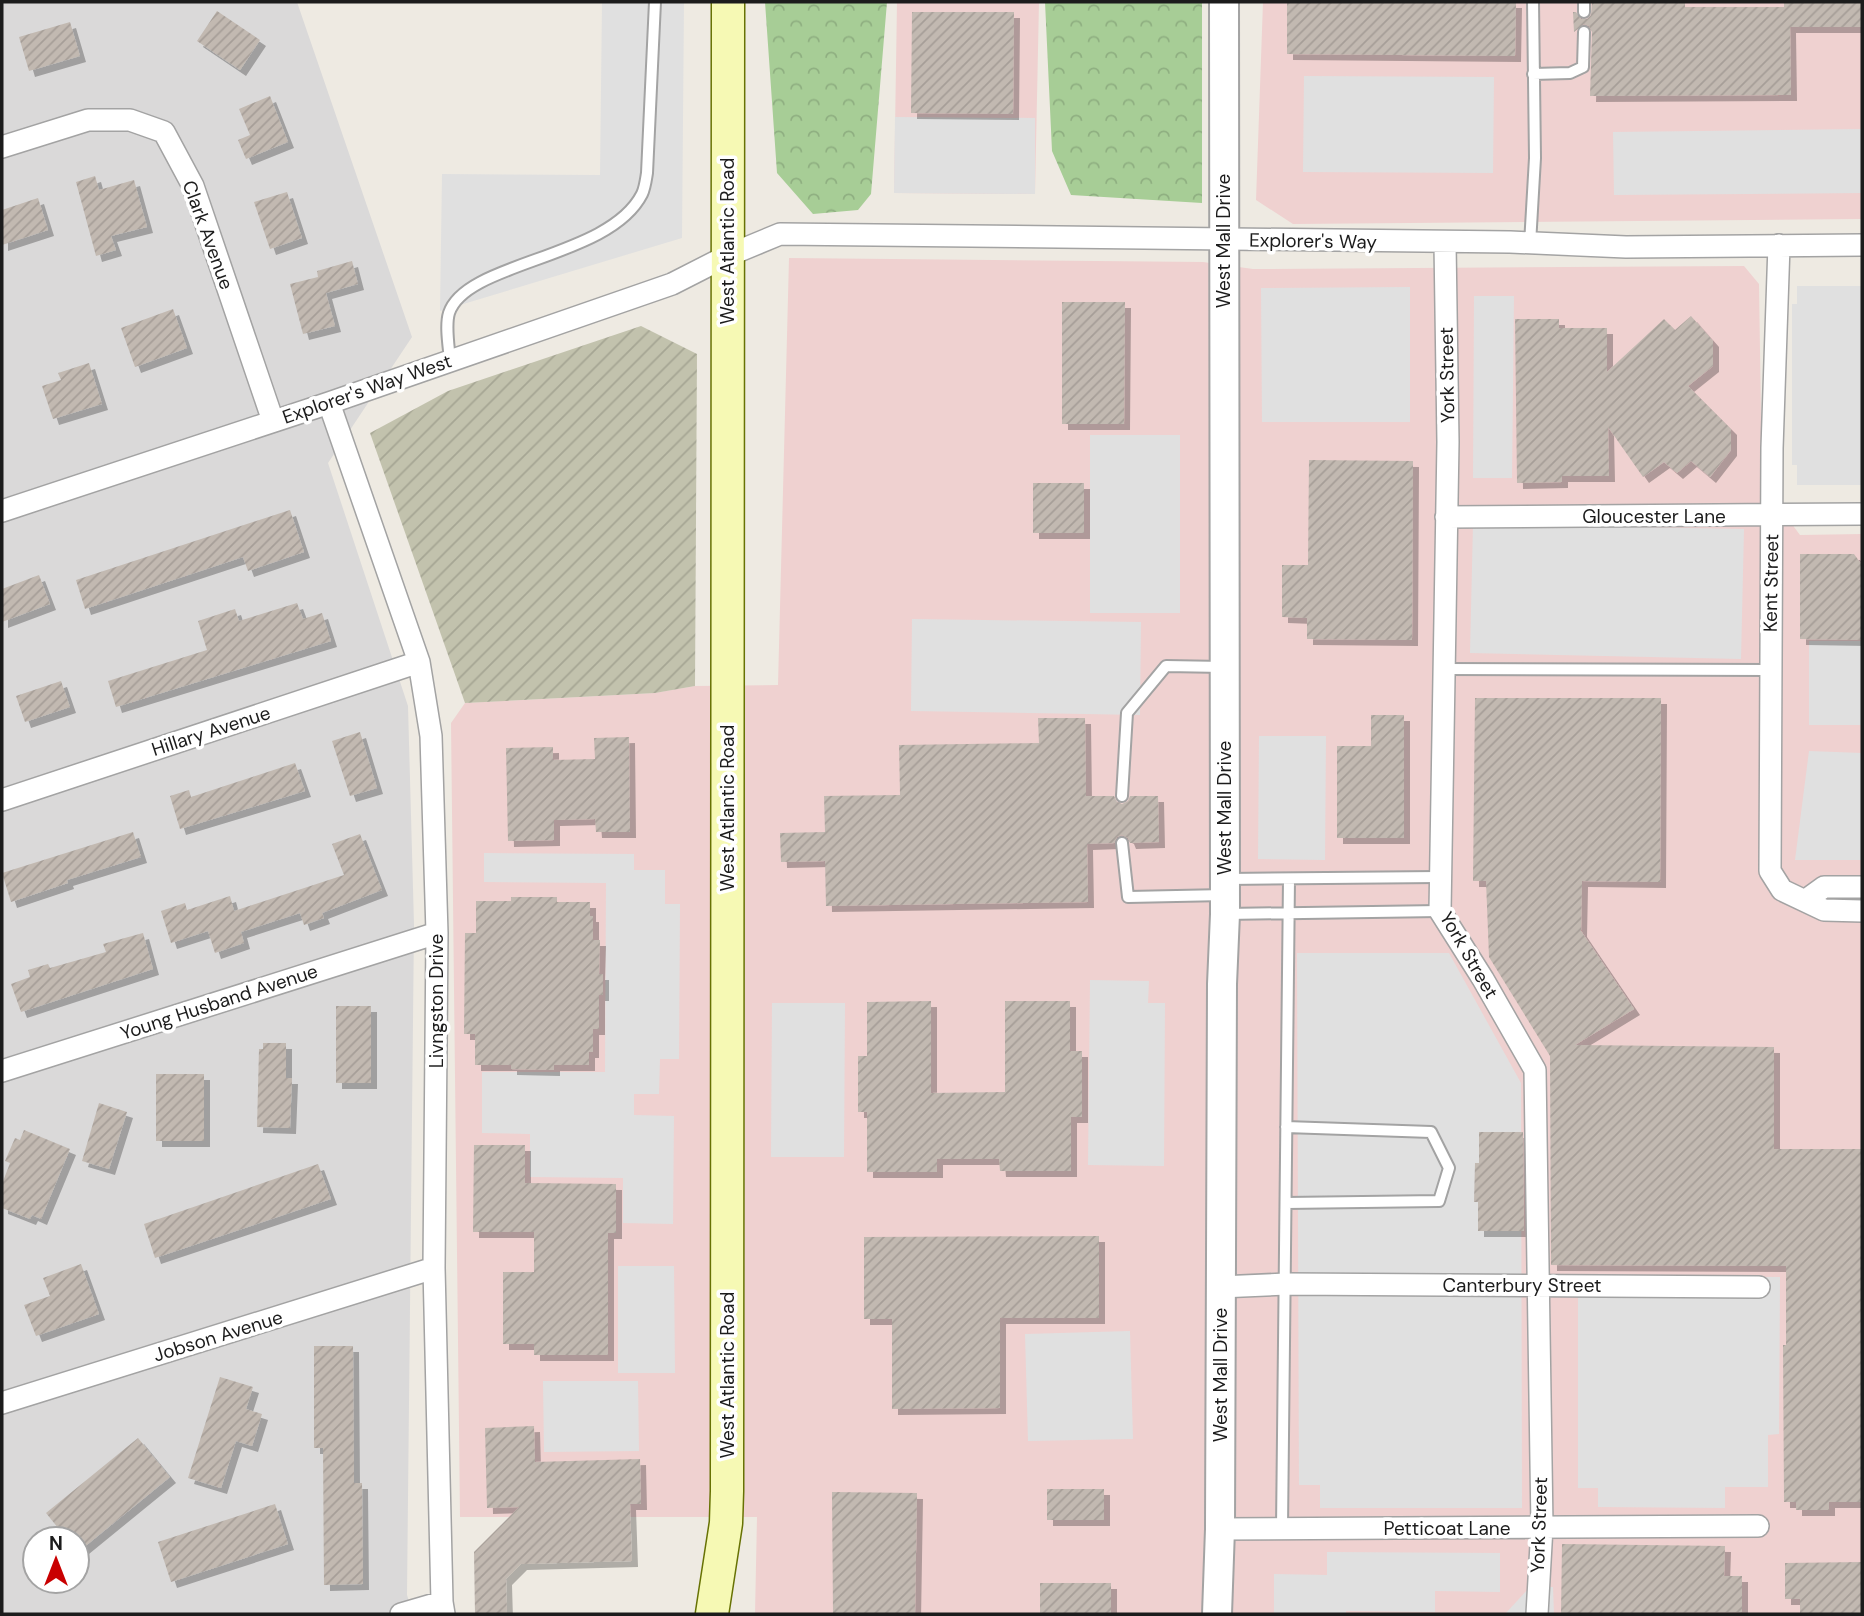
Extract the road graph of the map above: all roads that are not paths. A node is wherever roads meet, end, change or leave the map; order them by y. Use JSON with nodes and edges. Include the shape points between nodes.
{"nodes":[{"id":1,"x":655,"y":2,"type":"edge"},
{"id":2,"x":728,"y":2,"type":"edge"},
{"id":3,"x":1224,"y":2,"type":"edge"},
{"id":4,"x":1533,"y":2,"type":"edge"},
{"id":5,"x":1584,"y":32,"type":"dead end"},
{"id":6,"x":1533,"y":74,"type":"junction"},
{"id":7,"x":2,"y":147,"type":"edge"},
{"id":8,"x":1223,"y":239,"type":"junction"},
{"id":9,"x":1445,"y":243,"type":"junction"},
{"id":10,"x":1530,"y":244,"type":"junction"},
{"id":11,"x":1779,"y":245,"type":"junction"},
{"id":12,"x":1862,"y":245,"type":"edge"},
{"id":13,"x":727,"y":256,"type":"junction"},
{"id":14,"x":450,"y":361,"type":"junction"},
{"id":15,"x":329,"y":403,"type":"junction"},
{"id":16,"x":272,"y":421,"type":"junction"},
{"id":17,"x":2,"y":511,"type":"edge"},
{"id":18,"x":1862,"y":514,"type":"edge"},
{"id":19,"x":1772,"y":516,"type":"junction"},
{"id":20,"x":1446,"y":517,"type":"junction"},
{"id":21,"x":419,"y":662,"type":"junction"},
{"id":22,"x":1224,"y":667,"type":"junction"},
{"id":23,"x":1443,"y":669,"type":"junction"},
{"id":24,"x":1770,"y":670,"type":"junction"},
{"id":25,"x":1122,"y":796,"type":"dead end"},
{"id":26,"x":2,"y":800,"type":"edge"},
{"id":27,"x":1122,"y":843,"type":"dead end"},
{"id":28,"x":1440,"y":877,"type":"junction"},
{"id":29,"x":1289,"y":879,"type":"junction"},
{"id":30,"x":1862,"y":887,"type":"edge"},
{"id":31,"x":1225,"y":896,"type":"junction"},
{"id":32,"x":1806,"y":900,"type":"junction"},
{"id":33,"x":1440,"y":911,"type":"junction"},
{"id":34,"x":1862,"y":911,"type":"edge"},
{"id":35,"x":1289,"y":913,"type":"junction"},
{"id":36,"x":437,"y":933,"type":"junction"},
{"id":37,"x":2,"y":1071,"type":"edge"},
{"id":38,"x":1286,"y":1127,"type":"junction"},
{"id":39,"x":1286,"y":1203,"type":"junction"},
{"id":40,"x":434,"y":1268,"type":"junction"},
{"id":41,"x":1286,"y":1284,"type":"junction"},
{"id":42,"x":1537,"y":1286,"type":"junction"},
{"id":43,"x":1220,"y":1287,"type":"junction"},
{"id":44,"x":1759,"y":1287,"type":"dead end"},
{"id":45,"x":2,"y":1404,"type":"edge"},
{"id":46,"x":1758,"y":1526,"type":"dead end"},
{"id":47,"x":1542,"y":1527,"type":"junction"},
{"id":48,"x":1282,"y":1528,"type":"junction"},
{"id":49,"x":1220,"y":1529,"type":"junction"},
{"id":50,"x":443,"y":1608,"type":"edge"},
{"id":51,"x":401,"y":1614,"type":"edge"},
{"id":52,"x":712,"y":1614,"type":"edge"},
{"id":53,"x":1217,"y":1614,"type":"edge"},
{"id":54,"x":1537,"y":1614,"type":"edge"}],
"edges":[{"from":1,"to":14,"type":"lane","via":[[643,194],[612,225],[588,240],[479,282],[456,299],[448,314]]},
{"from":2,"to":13,"type":"main road","name":"West Atlantic Road"},
{"from":3,"to":8,"type":"street","name":"West Mall Drive"},
{"from":4,"to":6,"type":"lane"},
{"from":5,"to":6,"type":"lane","via":[[1583,67],[1570,73]]},
{"from":6,"to":10,"type":"lane"},
{"from":7,"to":16,"type":"street","name":"Clark Avenue","via":[[88,120],[130,120],[164,132],[193,186]]},
{"from":8,"to":9,"type":"street","name":"Explorer's Way"},
{"from":8,"to":13,"type":"street","name":"Explorer's Way","via":[[780,234]]},
{"from":8,"to":22,"type":"street","name":"West Mall Drive"},
{"from":9,"to":10,"type":"street","name":"Explorer's Way"},
{"from":9,"to":20,"type":"street","name":"York Street"},
{"from":10,"to":11,"type":"street","name":"Explorer's Way"},
{"from":11,"to":12,"type":"street","name":"Explorer's Way"},
{"from":11,"to":19,"type":"street","name":"Kent Street"},
{"from":13,"to":14,"type":"street","name":"Explorer's Way West","via":[[672,284]]},
{"from":13,"to":52,"type":"main road","name":"West Atlantic Road","via":[[727,1491]]},
{"from":14,"to":15,"type":"street","name":"Explorer's Way West"},
{"from":15,"to":16,"type":"street","name":"Explorer's Way West"},
{"from":15,"to":21,"type":"street","name":"Livngston Drive"},
{"from":16,"to":17,"type":"street","name":"Explorer's Way West"},
{"from":18,"to":19,"type":"street","name":"Gloucester Lane"},
{"from":19,"to":20,"type":"street","name":"Gloucester Lane"},
{"from":19,"to":24,"type":"street","name":"Kent Street"},
{"from":20,"to":23,"type":"street","name":"York Street"},
{"from":21,"to":26,"type":"street","name":"Hillary Avenue"},
{"from":21,"to":36,"type":"street","name":"Livngston Drive","via":[[431,736]]},
{"from":22,"to":25,"type":"lane","via":[[1166,666],[1127,713]]},
{"from":22,"to":31,"type":"street","name":"West Mall Drive"},
{"from":23,"to":24,"type":"lane"},
{"from":23,"to":28,"type":"street","name":"York Street"},
{"from":24,"to":32,"type":"street","name":"Kent Street","via":[[1770,871],[1782,890]]},
{"from":27,"to":31,"type":"lane","via":[[1128,897]]},
{"from":28,"to":29,"type":"lane"},
{"from":28,"to":33,"type":"street","name":"York Street"},
{"from":29,"to":31,"type":"lane"},
{"from":29,"to":35,"type":"lane"},
{"from":30,"to":32,"type":"street","via":[[1824,887]]},
{"from":31,"to":35,"type":"lane"},
{"from":31,"to":43,"type":"street","name":"West Mall Drive"},
{"from":32,"to":34,"type":"street","name":"Kent Street","via":[[1824,910]]},
{"from":33,"to":35,"type":"lane"},
{"from":33,"to":42,"type":"street","name":"York Street","via":[[1535,1070]]},
{"from":35,"to":38,"type":"lane"},
{"from":36,"to":37,"type":"street","name":"Young Husband Avenue"},
{"from":36,"to":40,"type":"street","name":"Livngston Drive"},
{"from":38,"to":39,"type":"lane"},
{"from":38,"to":39,"type":"lane","via":[[1431,1132],[1449,1168],[1439,1201]]},
{"from":39,"to":41,"type":"lane"},
{"from":40,"to":45,"type":"street","name":"Jobson Avenue"},
{"from":40,"to":50,"type":"street","name":"Livngston Drive"},
{"from":41,"to":42,"type":"street","name":"Canterbury Street"},
{"from":41,"to":43,"type":"street","name":"Canterbury Street"},
{"from":41,"to":48,"type":"lane"},
{"from":42,"to":44,"type":"street","name":"Canterbury Street"},
{"from":42,"to":47,"type":"street","name":"York Street"},
{"from":43,"to":49,"type":"street","name":"West Mall Drive"},
{"from":46,"to":47,"type":"street","name":"Petticoat Lane"},
{"from":47,"to":48,"type":"street","name":"Petticoat Lane"},
{"from":47,"to":54,"type":"street","name":"York Street"},
{"from":48,"to":49,"type":"street","name":"Petticoat Lane"},
{"from":49,"to":53,"type":"street","name":"West Mall Drive"},
{"from":50,"to":51,"type":"street"}]}
